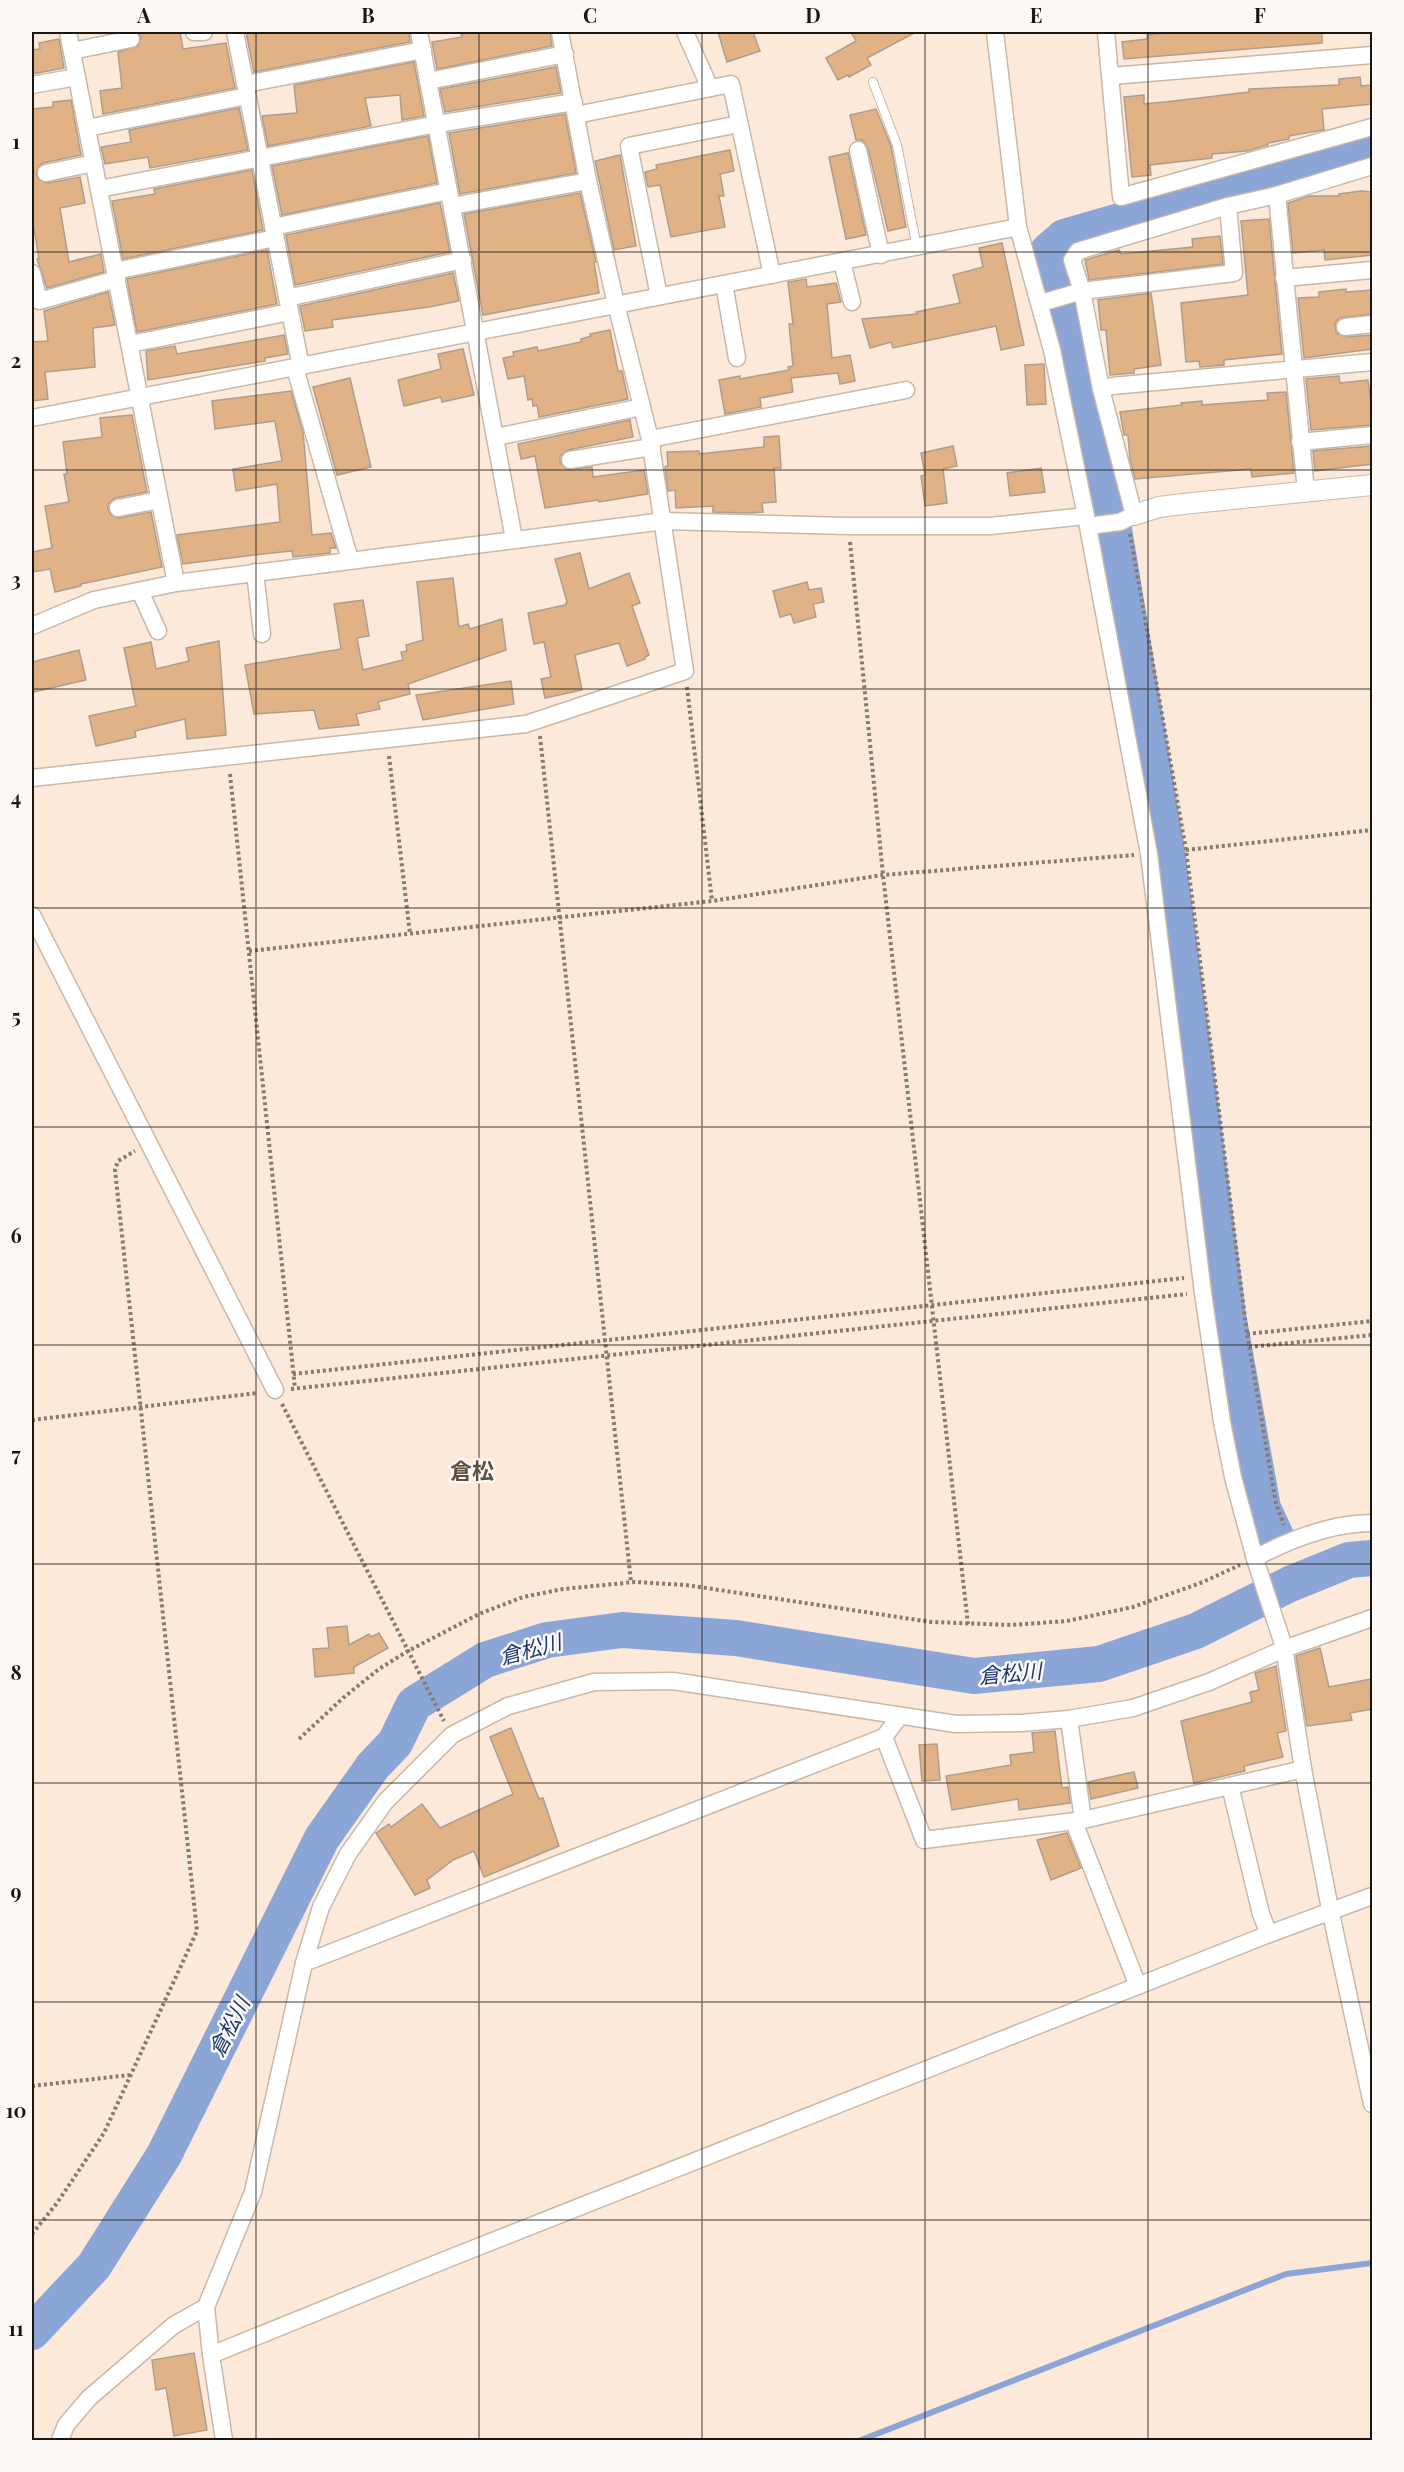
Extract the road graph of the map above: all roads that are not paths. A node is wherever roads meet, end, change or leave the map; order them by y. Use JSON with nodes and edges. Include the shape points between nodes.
{"nodes":[{"id":1,"x":68,"y":32,"type":"edge"},
{"id":2,"x":194,"y":32,"type":"edge"},
{"id":3,"x":204,"y":32,"type":"edge"},
{"id":4,"x":234,"y":32,"type":"edge"},
{"id":5,"x":419,"y":32,"type":"edge"},
{"id":6,"x":560,"y":32,"type":"edge"},
{"id":7,"x":685,"y":32,"type":"edge"},
{"id":8,"x":995,"y":32,"type":"edge"},
{"id":9,"x":1106,"y":32,"type":"edge"},
{"id":10,"x":131,"y":39,"type":"dead end"},
{"id":11,"x":423,"y":50,"type":"junction"},
{"id":12,"x":72,"y":51,"type":"junction"},
{"id":13,"x":565,"y":54,"type":"junction"},
{"id":14,"x":1372,"y":55,"type":"edge"},
{"id":15,"x":1111,"y":76,"type":"junction"},
{"id":16,"x":77,"y":77,"type":"junction"},
{"id":17,"x":428,"y":81,"type":"junction"},
{"id":18,"x":873,"y":81,"type":"dead end"},
{"id":19,"x":32,"y":85,"type":"edge"},
{"id":20,"x":710,"y":88,"type":"junction"},
{"id":21,"x":246,"y":90,"type":"junction"},
{"id":22,"x":575,"y":109,"type":"junction"},
{"id":23,"x":437,"y":124,"type":"junction"},
{"id":24,"x":739,"y":124,"type":"junction"},
{"id":25,"x":1372,"y":127,"type":"edge"},
{"id":26,"x":87,"y":128,"type":"junction"},
{"id":27,"x":858,"y":150,"type":"dead end"},
{"id":28,"x":259,"y":157,"type":"junction"},
{"id":29,"x":94,"y":163,"type":"junction"},
{"id":30,"x":1372,"y":166,"type":"edge"},
{"id":31,"x":46,"y":173,"type":"dead end"},
{"id":32,"x":588,"y":181,"type":"junction"},
{"id":33,"x":99,"y":189,"type":"junction"},
{"id":34,"x":1276,"y":195,"type":"junction"},
{"id":35,"x":451,"y":198,"type":"junction"},
{"id":36,"x":1228,"y":206,"type":"junction"},
{"id":37,"x":1018,"y":227,"type":"junction"},
{"id":38,"x":274,"y":233,"type":"junction"},
{"id":39,"x":917,"y":248,"type":"junction"},
{"id":40,"x":881,"y":255,"type":"junction"},
{"id":41,"x":463,"y":260,"type":"junction"},
{"id":42,"x":842,"y":262,"type":"junction"},
{"id":43,"x":1372,"y":270,"type":"edge"},
{"id":44,"x":32,"y":273,"type":"edge"},
{"id":45,"x":116,"y":274,"type":"junction"},
{"id":46,"x":772,"y":274,"type":"junction"},
{"id":47,"x":1284,"y":278,"type":"junction"},
{"id":48,"x":724,"y":284,"type":"junction"},
{"id":49,"x":1075,"y":293,"type":"junction"},
{"id":50,"x":659,"y":296,"type":"junction"},
{"id":51,"x":1045,"y":301,"type":"junction"},
{"id":52,"x":852,"y":302,"type":"dead end"},
{"id":53,"x":616,"y":304,"type":"junction"},
{"id":54,"x":288,"y":305,"type":"junction"},
{"id":55,"x":1372,"y":324,"type":"edge"},
{"id":56,"x":1345,"y":327,"type":"dead end"},
{"id":57,"x":476,"y":333,"type":"junction"},
{"id":58,"x":130,"y":344,"type":"junction"},
{"id":59,"x":737,"y":358,"type":"dead end"},
{"id":60,"x":1372,"y":362,"type":"edge"},
{"id":61,"x":298,"y":367,"type":"junction"},
{"id":62,"x":1293,"y":369,"type":"junction"},
{"id":63,"x":1101,"y":389,"type":"junction"},
{"id":64,"x":906,"y":390,"type":"dead end"},
{"id":65,"x":141,"y":398,"type":"junction"},
{"id":66,"x":642,"y":408,"type":"junction"},
{"id":67,"x":32,"y":418,"type":"edge"},
{"id":68,"x":1372,"y":435,"type":"edge"},
{"id":69,"x":496,"y":436,"type":"junction"},
{"id":70,"x":1300,"y":442,"type":"junction"},
{"id":71,"x":651,"y":443,"type":"junction"},
{"id":72,"x":570,"y":460,"type":"dead end"},
{"id":73,"x":1372,"y":485,"type":"edge"},
{"id":74,"x":1306,"y":491,"type":"junction"},
{"id":75,"x":159,"y":500,"type":"junction"},
{"id":76,"x":118,"y":508,"type":"dead end"},
{"id":77,"x":1126,"y":519,"type":"junction"},
{"id":78,"x":664,"y":521,"type":"junction"},
{"id":79,"x":1092,"y":522,"type":"junction"},
{"id":80,"x":514,"y":539,"type":"junction"},
{"id":81,"x":350,"y":560,"type":"junction"},
{"id":82,"x":255,"y":572,"type":"junction"},
{"id":83,"x":176,"y":584,"type":"junction"},
{"id":84,"x":140,"y":591,"type":"junction"},
{"id":85,"x":32,"y":626,"type":"edge"},
{"id":86,"x":158,"y":630,"type":"dead end"},
{"id":87,"x":262,"y":634,"type":"dead end"},
{"id":88,"x":32,"y":778,"type":"edge"},
{"id":89,"x":32,"y":915,"type":"edge"},
{"id":90,"x":275,"y":1390,"type":"road end"},
{"id":91,"x":1372,"y":1523,"type":"edge"},
{"id":92,"x":1255,"y":1558,"type":"junction"},
{"id":93,"x":1372,"y":1618,"type":"edge"},
{"id":94,"x":1284,"y":1648,"type":"junction"},
{"id":95,"x":900,"y":1716,"type":"junction"},
{"id":96,"x":1069,"y":1719,"type":"junction"},
{"id":97,"x":884,"y":1737,"type":"junction"},
{"id":98,"x":1303,"y":1769,"type":"junction"},
{"id":99,"x":1230,"y":1786,"type":"junction"},
{"id":100,"x":1078,"y":1821,"type":"junction"},
{"id":101,"x":1372,"y":1896,"type":"edge"},
{"id":102,"x":1330,"y":1910,"type":"junction"},
{"id":103,"x":1269,"y":1934,"type":"junction"},
{"id":104,"x":304,"y":1963,"type":"junction"},
{"id":105,"x":1138,"y":1986,"type":"junction"},
{"id":106,"x":1372,"y":2104,"type":"edge"},
{"id":107,"x":206,"y":2307,"type":"junction"},
{"id":108,"x":211,"y":2355,"type":"junction"},
{"id":109,"x":60,"y":2440,"type":"edge"},
{"id":110,"x":224,"y":2440,"type":"edge"}],
"edges":[{"from":1,"to":12,"type":"street"},
{"from":2,"to":3,"type":"street"},
{"from":4,"to":21,"type":"street"},
{"from":5,"to":11,"type":"street"},
{"from":6,"to":13,"type":"street"},
{"from":7,"to":20,"type":"street"},
{"from":8,"to":37,"type":"street"},
{"from":9,"to":15,"type":"street"},
{"from":10,"to":12,"type":"street"},
{"from":11,"to":17,"type":"street"},
{"from":11,"to":21,"type":"street"},
{"from":12,"to":16,"type":"street"},
{"from":13,"to":17,"type":"street"},
{"from":13,"to":22,"type":"street"},
{"from":14,"to":15,"type":"street"},
{"from":15,"to":25,"type":"street","via":[[1121,197]]},
{"from":16,"to":19,"type":"street"},
{"from":16,"to":26,"type":"street"},
{"from":17,"to":23,"type":"street"},
{"from":18,"to":39,"type":"lane","via":[[897,144]]},
{"from":20,"to":22,"type":"street"},
{"from":20,"to":24,"type":"street","via":[[731,84]]},
{"from":21,"to":26,"type":"street"},
{"from":21,"to":28,"type":"street"},
{"from":22,"to":23,"type":"street"},
{"from":22,"to":32,"type":"street"},
{"from":23,"to":28,"type":"street"},
{"from":23,"to":35,"type":"street"},
{"from":24,"to":46,"type":"street"},
{"from":24,"to":50,"type":"street","via":[[629,146]]},
{"from":26,"to":29,"type":"street"},
{"from":27,"to":40,"type":"street"},
{"from":28,"to":33,"type":"street"},
{"from":28,"to":38,"type":"street"},
{"from":29,"to":31,"type":"street"},
{"from":29,"to":33,"type":"street"},
{"from":30,"to":34,"type":"street"},
{"from":32,"to":35,"type":"street"},
{"from":32,"to":53,"type":"street"},
{"from":33,"to":45,"type":"street"},
{"from":34,"to":36,"type":"street"},
{"from":34,"to":47,"type":"street"},
{"from":35,"to":38,"type":"street"},
{"from":35,"to":41,"type":"street"},
{"from":36,"to":49,"type":"street","via":[[1078,251],[1072,260]]},
{"from":36,"to":49,"type":"street","via":[[1234,273]]},
{"from":37,"to":39,"type":"street"},
{"from":37,"to":51,"type":"street"},
{"from":38,"to":45,"type":"street"},
{"from":38,"to":54,"type":"street"},
{"from":39,"to":40,"type":"street"},
{"from":40,"to":42,"type":"street"},
{"from":41,"to":54,"type":"street"},
{"from":41,"to":57,"type":"street"},
{"from":42,"to":46,"type":"street"},
{"from":42,"to":52,"type":"street"},
{"from":43,"to":47,"type":"street"},
{"from":44,"to":45,"type":"street","via":[[39,302]]},
{"from":45,"to":58,"type":"street"},
{"from":46,"to":48,"type":"street"},
{"from":47,"to":62,"type":"street"},
{"from":48,"to":50,"type":"street"},
{"from":48,"to":59,"type":"street"},
{"from":49,"to":51,"type":"street"},
{"from":49,"to":63,"type":"street"},
{"from":50,"to":53,"type":"street"},
{"from":51,"to":79,"type":"street"},
{"from":53,"to":57,"type":"street"},
{"from":53,"to":66,"type":"street"},
{"from":54,"to":58,"type":"street"},
{"from":54,"to":61,"type":"street"},
{"from":55,"to":56,"type":"street"},
{"from":57,"to":61,"type":"street"},
{"from":57,"to":69,"type":"street"},
{"from":58,"to":65,"type":"street"},
{"from":60,"to":62,"type":"street"},
{"from":61,"to":65,"type":"street"},
{"from":61,"to":81,"type":"street"},
{"from":62,"to":63,"type":"street"},
{"from":62,"to":70,"type":"street"},
{"from":63,"to":77,"type":"street"},
{"from":64,"to":71,"type":"street"},
{"from":65,"to":67,"type":"street"},
{"from":65,"to":75,"type":"street"},
{"from":66,"to":69,"type":"street"},
{"from":66,"to":71,"type":"street"},
{"from":68,"to":70,"type":"street"},
{"from":69,"to":80,"type":"street"},
{"from":70,"to":74,"type":"street"},
{"from":71,"to":72,"type":"street"},
{"from":71,"to":78,"type":"street"},
{"from":73,"to":74,"type":"street"},
{"from":74,"to":77,"type":"street","via":[[1175,505]]},
{"from":75,"to":76,"type":"street"},
{"from":75,"to":83,"type":"street"},
{"from":77,"to":79,"type":"street"},
{"from":78,"to":79,"type":"street","via":[[849,526]]},
{"from":78,"to":80,"type":"street"},
{"from":78,"to":88,"type":"street","via":[[685,671],[526,724]]},
{"from":79,"to":92,"type":"street","via":[[1149,854],[1224,1433]]},
{"from":80,"to":81,"type":"street"},
{"from":81,"to":82,"type":"street"},
{"from":82,"to":83,"type":"street"},
{"from":82,"to":87,"type":"street"},
{"from":83,"to":84,"type":"street"},
{"from":84,"to":85,"type":"street","via":[[94,600]]},
{"from":84,"to":86,"type":"street"},
{"from":89,"to":90,"type":"street"},
{"from":91,"to":92,"type":"street","via":[[1353,1523],[1290,1540]]},
{"from":92,"to":94,"type":"street"},
{"from":93,"to":94,"type":"street"},
{"from":94,"to":96,"type":"street","via":[[1209,1682],[1133,1708]]},
{"from":94,"to":98,"type":"street"},
{"from":95,"to":96,"type":"street","via":[[956,1724]]},
{"from":95,"to":97,"type":"street"},
{"from":95,"to":104,"type":"street","via":[[673,1681],[594,1682],[508,1706],[452,1735],[385,1802],[348,1854],[321,1907]]},
{"from":96,"to":100,"type":"street"},
{"from":97,"to":100,"type":"street","via":[[924,1840]]},
{"from":97,"to":104,"type":"street"},
{"from":98,"to":99,"type":"street"},
{"from":98,"to":102,"type":"street"},
{"from":99,"to":100,"type":"street"},
{"from":99,"to":103,"type":"street"},
{"from":100,"to":105,"type":"street"},
{"from":101,"to":102,"type":"street"},
{"from":102,"to":103,"type":"street"},
{"from":102,"to":106,"type":"street"},
{"from":103,"to":105,"type":"street"},
{"from":104,"to":107,"type":"street","via":[[253,2192]]},
{"from":105,"to":108,"type":"street"},
{"from":107,"to":108,"type":"street"},
{"from":107,"to":109,"type":"street","via":[[174,2325],[89,2398],[66,2425]]},
{"from":108,"to":110,"type":"street"}]}
